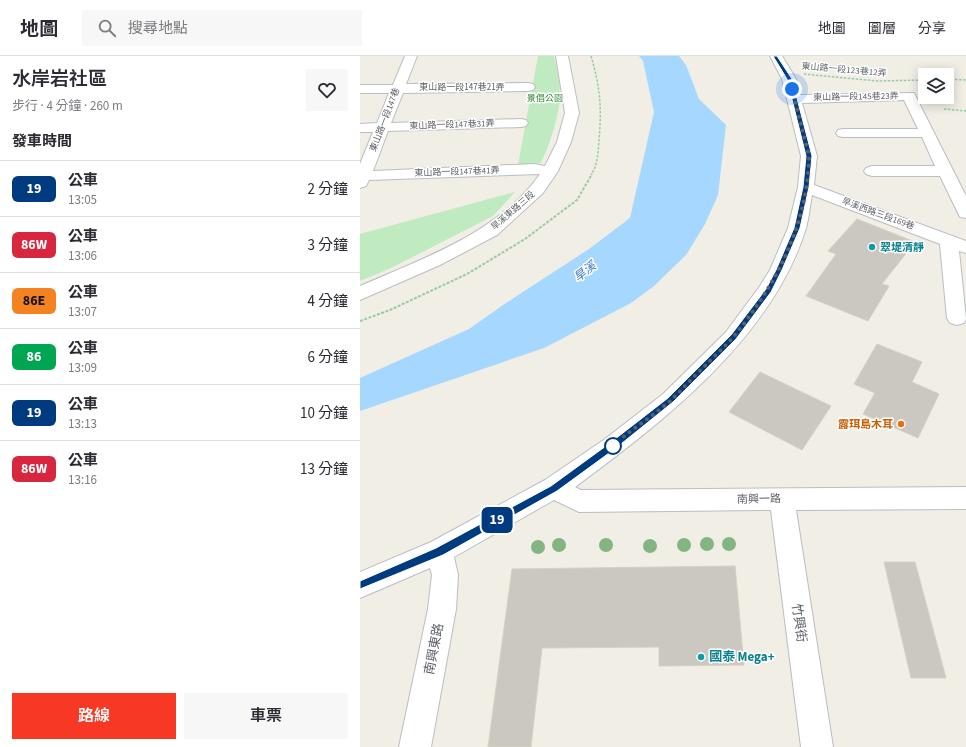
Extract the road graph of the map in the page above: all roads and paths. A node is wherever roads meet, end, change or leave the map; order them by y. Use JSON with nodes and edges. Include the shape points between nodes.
{"nodes":[{"id":1,"x":411,"y":56,"type":"edge"},
{"id":2,"x":562,"y":56,"type":"edge"},
{"id":3,"x":781,"y":64,"type":"edge"},
{"id":4,"x":918,"y":80,"type":"edge"},
{"id":5,"x":954,"y":80,"type":"edge"},
{"id":6,"x":966,"y":80,"type":"edge"},
{"id":7,"x":528,"y":87,"type":"dead end"},
{"id":8,"x":397,"y":88,"type":"junction"},
{"id":9,"x":360,"y":89,"type":"edge"},
{"id":10,"x":794,"y":99,"type":"junction"},
{"id":11,"x":944,"y":109,"type":"dead end"},
{"id":12,"x":966,"y":111,"type":"edge"},
{"id":13,"x":520,"y":123,"type":"dead end"},
{"id":14,"x":383,"y":127,"type":"junction"},
{"id":15,"x":360,"y":128,"type":"edge"},
{"id":16,"x":843,"y":133,"type":"dead end"},
{"id":17,"x":927,"y":133,"type":"junction"},
{"id":18,"x":550,"y":171,"type":"junction"},
{"id":19,"x":872,"y":171,"type":"dead end"},
{"id":20,"x":944,"y":171,"type":"junction"},
{"id":21,"x":361,"y":178,"type":"edge"},
{"id":22,"x":806,"y":187,"type":"junction"},
{"id":23,"x":966,"y":213,"type":"edge"},
{"id":24,"x":958,"y":244,"type":"edge"},
{"id":25,"x":360,"y":293,"type":"edge"},
{"id":26,"x":957,"y":318,"type":"dead end"},
{"id":27,"x":554,"y":488,"type":"junction"},
{"id":28,"x":966,"y":498,"type":"edge"},
{"id":29,"x":782,"y":499,"type":"junction"},
{"id":30,"x":440,"y":552,"type":"junction"},
{"id":31,"x":360,"y":584,"type":"edge"},
{"id":32,"x":415,"y":747,"type":"edge"},
{"id":33,"x":817,"y":747,"type":"edge"}],
"edges":[{"from":1,"to":8,"type":"street","name":"東山路一段147巷"},
{"from":2,"to":18,"type":"street","name":"旱溪東路三段","via":[[572,113],[564,142]]},
{"from":3,"to":4,"type":"path","name":"東山路一段123巷12弄","via":[[877,81]]},
{"from":3,"to":10,"type":"street"},
{"from":5,"to":6,"type":"path"},
{"from":7,"to":8,"type":"street","name":"東山路一段147巷21弄"},
{"from":8,"to":9,"type":"street","name":"東山路一段147巷21弄"},
{"from":8,"to":14,"type":"street","name":"東山路一段147巷"},
{"from":10,"to":17,"type":"street","name":"東山路一段145巷23弄","via":[[909,96]]},
{"from":10,"to":22,"type":"street","via":[[809,156]]},
{"from":11,"to":12,"type":"path"},
{"from":13,"to":14,"type":"street","name":"東山路一段147巷31弄"},
{"from":14,"to":15,"type":"street","name":"東山路一段147巷31弄"},
{"from":14,"to":21,"type":"street","name":"東山路一段147巷"},
{"from":16,"to":17,"type":"street"},
{"from":17,"to":20,"type":"street","name":"東山路一段145巷23弄"},
{"from":18,"to":21,"type":"street","name":"東山路一段147巷41弄","via":[[534,169]]},
{"from":18,"to":25,"type":"street","name":"旱溪東路三段","via":[[537,190],[491,231],[434,261]]},
{"from":19,"to":20,"type":"street"},
{"from":20,"to":23,"type":"street","name":"東山路一段145巷23弄"},
{"from":22,"to":24,"type":"street","name":"旱溪西路三段169巷"},
{"from":22,"to":27,"type":"street","via":[[797,228],[779,270],[768,290],[733,337],[671,400]]},
{"from":24,"to":26,"type":"street"},
{"from":27,"to":29,"type":"street","name":"南興一路","via":[[579,501]]},
{"from":27,"to":30,"type":"street"},
{"from":28,"to":29,"type":"street","name":"南興一路"},
{"from":29,"to":33,"type":"street","name":"竹興街"},
{"from":30,"to":31,"type":"street"},
{"from":30,"to":32,"type":"street","name":"南興東路","via":[[445,575],[442,609]]}]}
